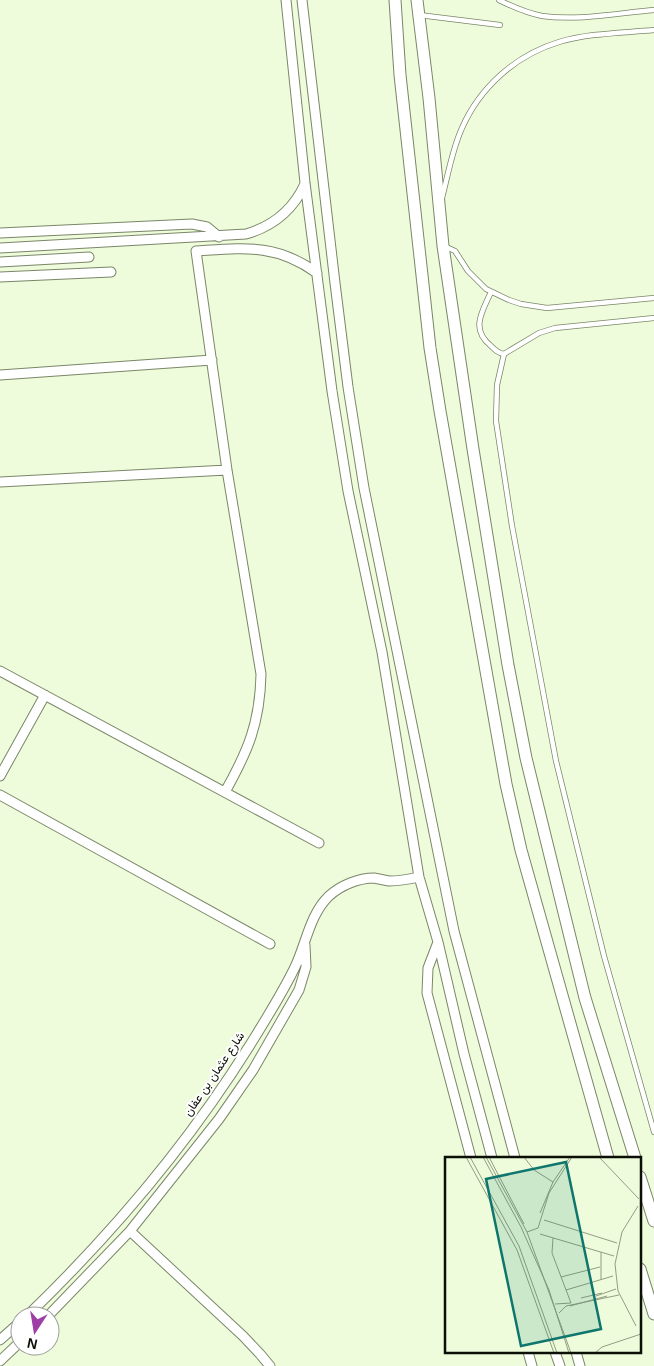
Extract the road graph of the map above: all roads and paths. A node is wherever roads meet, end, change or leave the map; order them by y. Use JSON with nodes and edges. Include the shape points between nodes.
{"nodes":[{"id":1,"x":286,"y":0,"type":"edge"},
{"id":2,"x":302,"y":0,"type":"edge"},
{"id":3,"x":499,"y":0,"type":"edge"},
{"id":4,"x":395,"y":4,"type":"edge"},
{"id":5,"x":417,"y":7,"type":"edge"},
{"id":6,"x":654,"y":10,"type":"edge"},
{"id":7,"x":500,"y":25,"type":"dead end"},
{"id":8,"x":654,"y":30,"type":"edge"},
{"id":9,"x":305,"y":184,"type":"junction"},
{"id":10,"x":440,"y":209,"type":"junction"},
{"id":11,"x":0,"y":233,"type":"edge"},
{"id":12,"x":219,"y":237,"type":"junction"},
{"id":13,"x":443,"y":246,"type":"junction"},
{"id":14,"x":0,"y":248,"type":"edge"},
{"id":15,"x":89,"y":257,"type":"dead end"},
{"id":16,"x":0,"y":262,"type":"edge"},
{"id":17,"x":111,"y":272,"type":"dead end"},
{"id":18,"x":317,"y":273,"type":"junction"},
{"id":19,"x":0,"y":277,"type":"edge"},
{"id":20,"x":491,"y":292,"type":"junction"},
{"id":21,"x":654,"y":298,"type":"edge"},
{"id":22,"x":654,"y":318,"type":"edge"},
{"id":23,"x":504,"y":354,"type":"junction"},
{"id":24,"x":212,"y":360,"type":"junction"},
{"id":25,"x":0,"y":375,"type":"edge"},
{"id":26,"x":227,"y":470,"type":"junction"},
{"id":27,"x":0,"y":482,"type":"edge"},
{"id":28,"x":0,"y":671,"type":"edge"},
{"id":29,"x":45,"y":695,"type":"junction"},
{"id":30,"x":0,"y":776,"type":"edge"},
{"id":31,"x":224,"y":792,"type":"junction"},
{"id":32,"x":0,"y":795,"type":"edge"},
{"id":33,"x":319,"y":844,"type":"dead end"},
{"id":34,"x":419,"y":877,"type":"junction"},
{"id":35,"x":438,"y":942,"type":"junction"},
{"id":36,"x":270,"y":944,"type":"dead end"},
{"id":37,"x":305,"y":944,"type":"junction"},
{"id":38,"x":654,"y":1132,"type":"edge"},
{"id":39,"x":470,"y":1157,"type":"edge"},
{"id":40,"x":492,"y":1157,"type":"edge"},
{"id":41,"x":515,"y":1157,"type":"edge"},
{"id":42,"x":608,"y":1157,"type":"edge"},
{"id":43,"x":635,"y":1157,"type":"edge"},
{"id":44,"x":642,"y":1183,"type":"edge"},
{"id":45,"x":654,"y":1221,"type":"edge"},
{"id":46,"x":130,"y":1231,"type":"junction"},
{"id":47,"x":642,"y":1275,"type":"edge"},
{"id":48,"x":37,"y":1306,"type":"edge"},
{"id":49,"x":58,"y":1306,"type":"edge"},
{"id":50,"x":654,"y":1314,"type":"edge"},
{"id":51,"x":10,"y":1331,"type":"edge"},
{"id":52,"x":0,"y":1340,"type":"edge"},
{"id":53,"x":10,"y":1352,"type":"edge"},
{"id":54,"x":556,"y":1354,"type":"edge"},
{"id":55,"x":0,"y":1361,"type":"edge"},
{"id":56,"x":270,"y":1366,"type":"edge"},
{"id":57,"x":560,"y":1366,"type":"edge"}],
"edges":[{"from":1,"to":9,"type":"street"},
{"from":2,"to":41,"type":"street","via":[[348,388],[364,488],[454,931]]},
{"from":3,"to":6,"type":"lane","via":[[541,16]]},
{"from":4,"to":5,"type":"street"},
{"from":4,"to":42,"type":"street","via":[[432,357],[506,784],[521,850]]},
{"from":5,"to":7,"type":"lane"},
{"from":5,"to":10,"type":"street"},
{"from":8,"to":10,"type":"lane","via":[[560,42],[529,55],[501,74],[478,99],[462,128]]},
{"from":9,"to":12,"type":"street","via":[[294,204],[272,223],[246,234]]},
{"from":9,"to":18,"type":"street"},
{"from":10,"to":13,"type":"street"},
{"from":11,"to":12,"type":"street","via":[[192,224],[207,227]]},
{"from":12,"to":14,"type":"street"},
{"from":13,"to":20,"type":"lane","via":[[455,251],[476,281]]},
{"from":13,"to":43,"type":"street","via":[[508,665],[526,758],[585,998]]},
{"from":15,"to":16,"type":"street"},
{"from":17,"to":19,"type":"street"},
{"from":18,"to":24,"type":"street","via":[[296,259],[267,250],[196,251]]},
{"from":18,"to":34,"type":"street","via":[[348,491],[382,652]]},
{"from":20,"to":21,"type":"lane","via":[[521,304],[547,308]]},
{"from":20,"to":23,"type":"lane","via":[[482,310],[479,328],[487,343]]},
{"from":22,"to":23,"type":"lane","via":[[555,328]]},
{"from":23,"to":38,"type":"lane","via":[[496,385],[497,430],[556,761],[604,956]]},
{"from":24,"to":25,"type":"street"},
{"from":24,"to":26,"type":"street"},
{"from":26,"to":27,"type":"street"},
{"from":26,"to":31,"type":"street","via":[[261,674],[253,733]]},
{"from":28,"to":29,"type":"street"},
{"from":29,"to":30,"type":"street"},
{"from":29,"to":31,"type":"street"},
{"from":31,"to":33,"type":"street"},
{"from":32,"to":36,"type":"street"},
{"from":34,"to":35,"type":"street"},
{"from":34,"to":37,"type":"street","name":"شارع عثمان بن عفان","via":[[390,881],[374,878],[343,886],[319,908]]},
{"from":35,"to":39,"type":"street","via":[[428,968],[427,993]]},
{"from":35,"to":40,"type":"street"},
{"from":37,"to":46,"type":"street","via":[[303,979],[299,990],[257,1062],[219,1119]]},
{"from":37,"to":48,"type":"street","name":"شارع عثمان بن عفان","via":[[286,985],[245,1053],[179,1146],[144,1191]]},
{"from":44,"to":45,"type":"street"},
{"from":46,"to":49,"type":"street"},
{"from":46,"to":56,"type":"street","via":[[243,1336]]},
{"from":47,"to":50,"type":"street"},
{"from":51,"to":52,"type":"street"},
{"from":53,"to":55,"type":"street"},
{"from":54,"to":57,"type":"street"}]}
